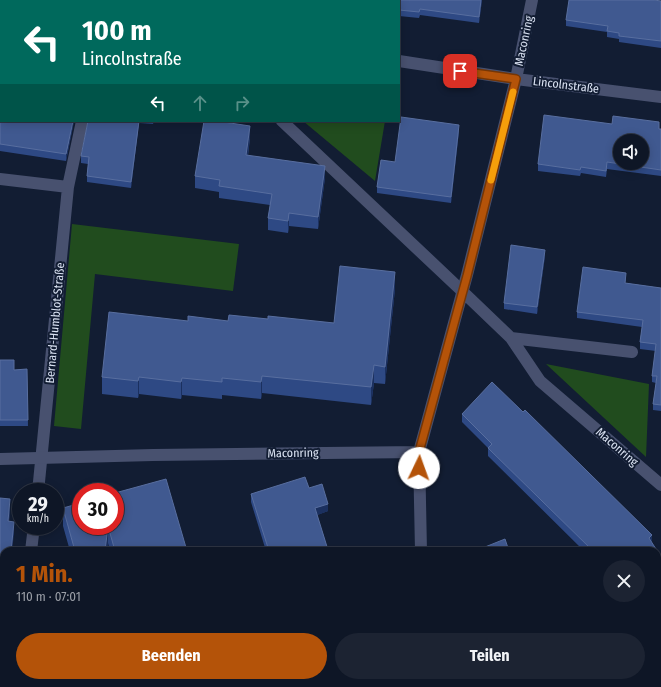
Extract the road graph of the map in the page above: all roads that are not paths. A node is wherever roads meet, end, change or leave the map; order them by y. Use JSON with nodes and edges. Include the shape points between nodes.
{"nodes":[{"id":1,"x":532,"y":0,"type":"edge"},
{"id":2,"x":400,"y":61,"type":"edge"},
{"id":3,"x":516,"y":79,"type":"junction"},
{"id":4,"x":661,"y":97,"type":"edge"},
{"id":5,"x":82,"y":122,"type":"edge"},
{"id":6,"x":283,"y":122,"type":"edge"},
{"id":7,"x":0,"y":179,"type":"edge"},
{"id":8,"x":68,"y":187,"type":"junction"},
{"id":9,"x":462,"y":291,"type":"junction"},
{"id":10,"x":511,"y":338,"type":"junction"},
{"id":11,"x":632,"y":352,"type":"dead end"},
{"id":12,"x":419,"y":452,"type":"junction"},
{"id":13,"x":43,"y":458,"type":"junction"},
{"id":14,"x":0,"y":459,"type":"edge"},
{"id":15,"x":39,"y":483,"type":"edge"},
{"id":16,"x":661,"y":485,"type":"edge"},
{"id":17,"x":33,"y":535,"type":"edge"},
{"id":18,"x":31,"y":547,"type":"edge"},
{"id":19,"x":421,"y":547,"type":"edge"}],
"edges":[{"from":1,"to":3,"type":"street","name":"Maconring"},
{"from":2,"to":3,"type":"street","name":"Lincolnstraße"},
{"from":3,"to":4,"type":"street","name":"Lincolnstraße"},
{"from":3,"to":9,"type":"street","name":"Maconring"},
{"from":5,"to":8,"type":"street","name":"Bernard-Humblot-Straße"},
{"from":6,"to":9,"type":"street"},
{"from":7,"to":8,"type":"street"},
{"from":8,"to":13,"type":"street","name":"Bernard-Humblot-Straße"},
{"from":9,"to":10,"type":"street","name":"Maconring"},
{"from":9,"to":12,"type":"street","name":"Maconring"},
{"from":10,"to":11,"type":"street"},
{"from":10,"to":16,"type":"street","name":"Maconring","via":[[540,381]]},
{"from":12,"to":13,"type":"street","name":"Maconring"},
{"from":12,"to":19,"type":"street"},
{"from":13,"to":14,"type":"street","name":"Maconring"},
{"from":13,"to":15,"type":"street","name":"Bernard-Humblot-Straße"},
{"from":17,"to":18,"type":"street"}]}
